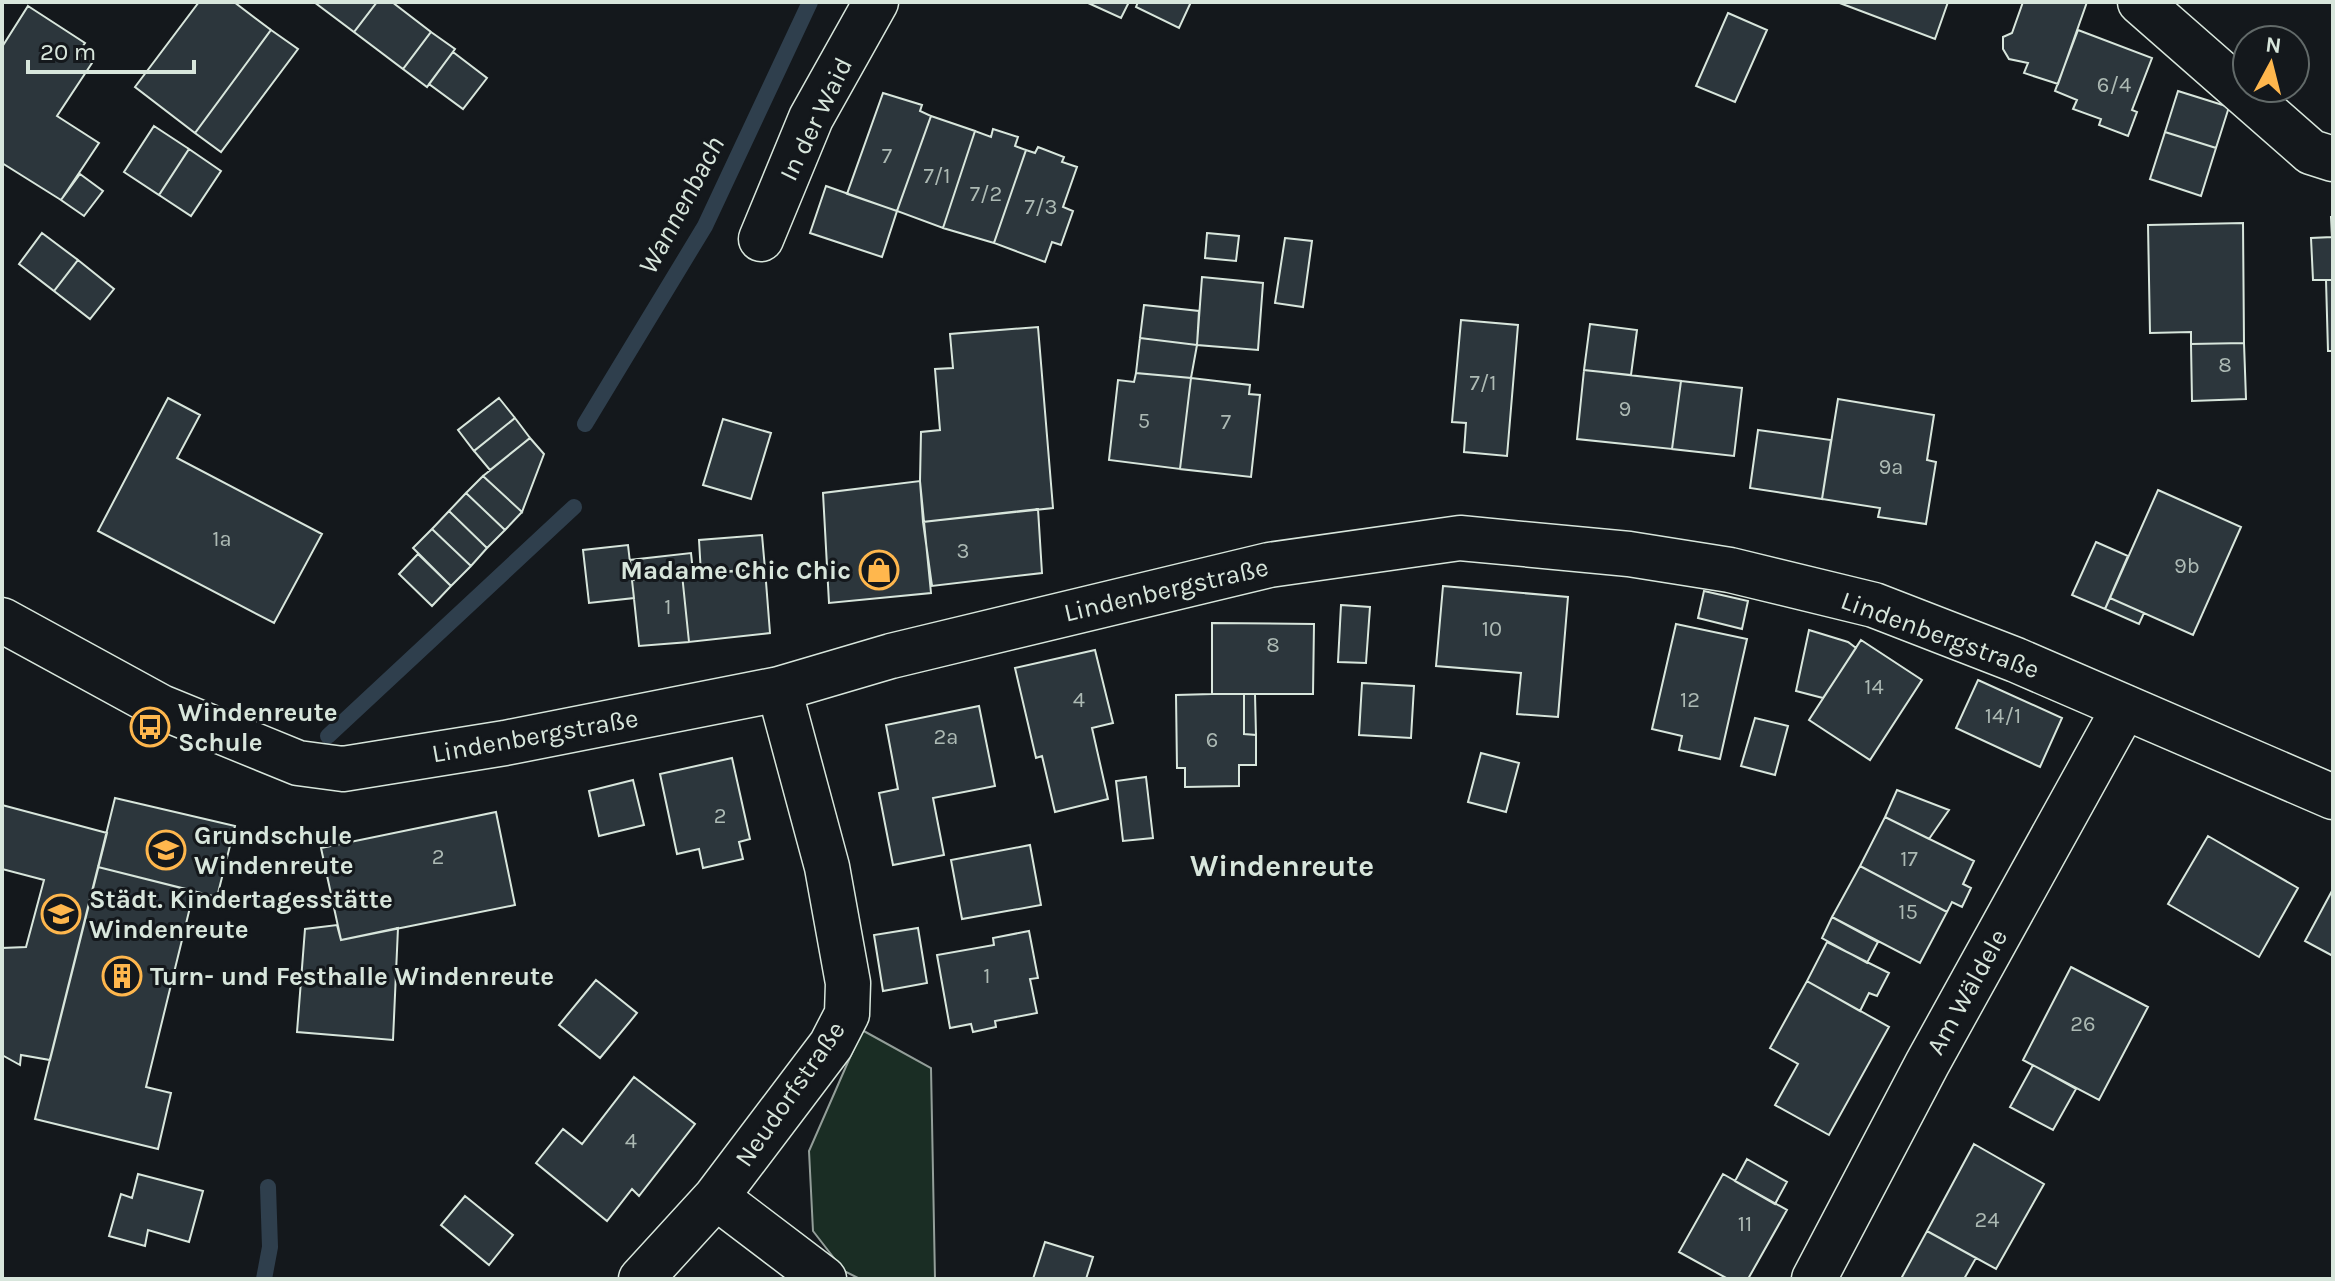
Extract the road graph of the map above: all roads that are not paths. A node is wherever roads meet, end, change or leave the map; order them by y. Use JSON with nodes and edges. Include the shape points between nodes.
{"nodes":[{"id":1,"x":876,"y":2,"type":"edge"},
{"id":2,"x":2140,"y":2,"type":"edge"},
{"id":3,"x":2333,"y":159,"type":"edge"},
{"id":4,"x":761,"y":239,"type":"dead end"},
{"id":5,"x":2,"y":620,"type":"edge"},
{"id":6,"x":779,"y":689,"type":"junction"},
{"id":7,"x":2124,"y":708,"type":"junction"},
{"id":8,"x":2333,"y":797,"type":"edge"},
{"id":9,"x":716,"y":1197,"type":"junction"},
{"id":10,"x":641,"y":1279,"type":"edge"},
{"id":11,"x":824,"y":1279,"type":"edge"},
{"id":12,"x":1814,"y":1279,"type":"edge"}],
"edges":[{"from":1,"to":4,"type":"street","name":"In der Waid","via":[[811,118]]},
{"from":2,"to":3,"type":"street","via":[[2311,152]]},
{"from":5,"to":6,"type":"street","name":"Lindenbergstraße","via":[[161,707],[298,763],[343,769]]},
{"from":6,"to":7,"type":"street","name":"Lindenbergstraße","via":[[1269,565],[1460,538],[1730,570],[1874,605]]},
{"from":6,"to":9,"type":"street","name":"Neudorfstraße","via":[[827,867],[848,983],[847,1014],[831,1045]]},
{"from":7,"to":8,"type":"street","name":"Lindenbergstraße"},
{"from":7,"to":12,"type":"street","name":"Am Wäldele"},
{"from":9,"to":10,"type":"street","name":"Neudorfstraße"},
{"from":9,"to":11,"type":"street"}]}
